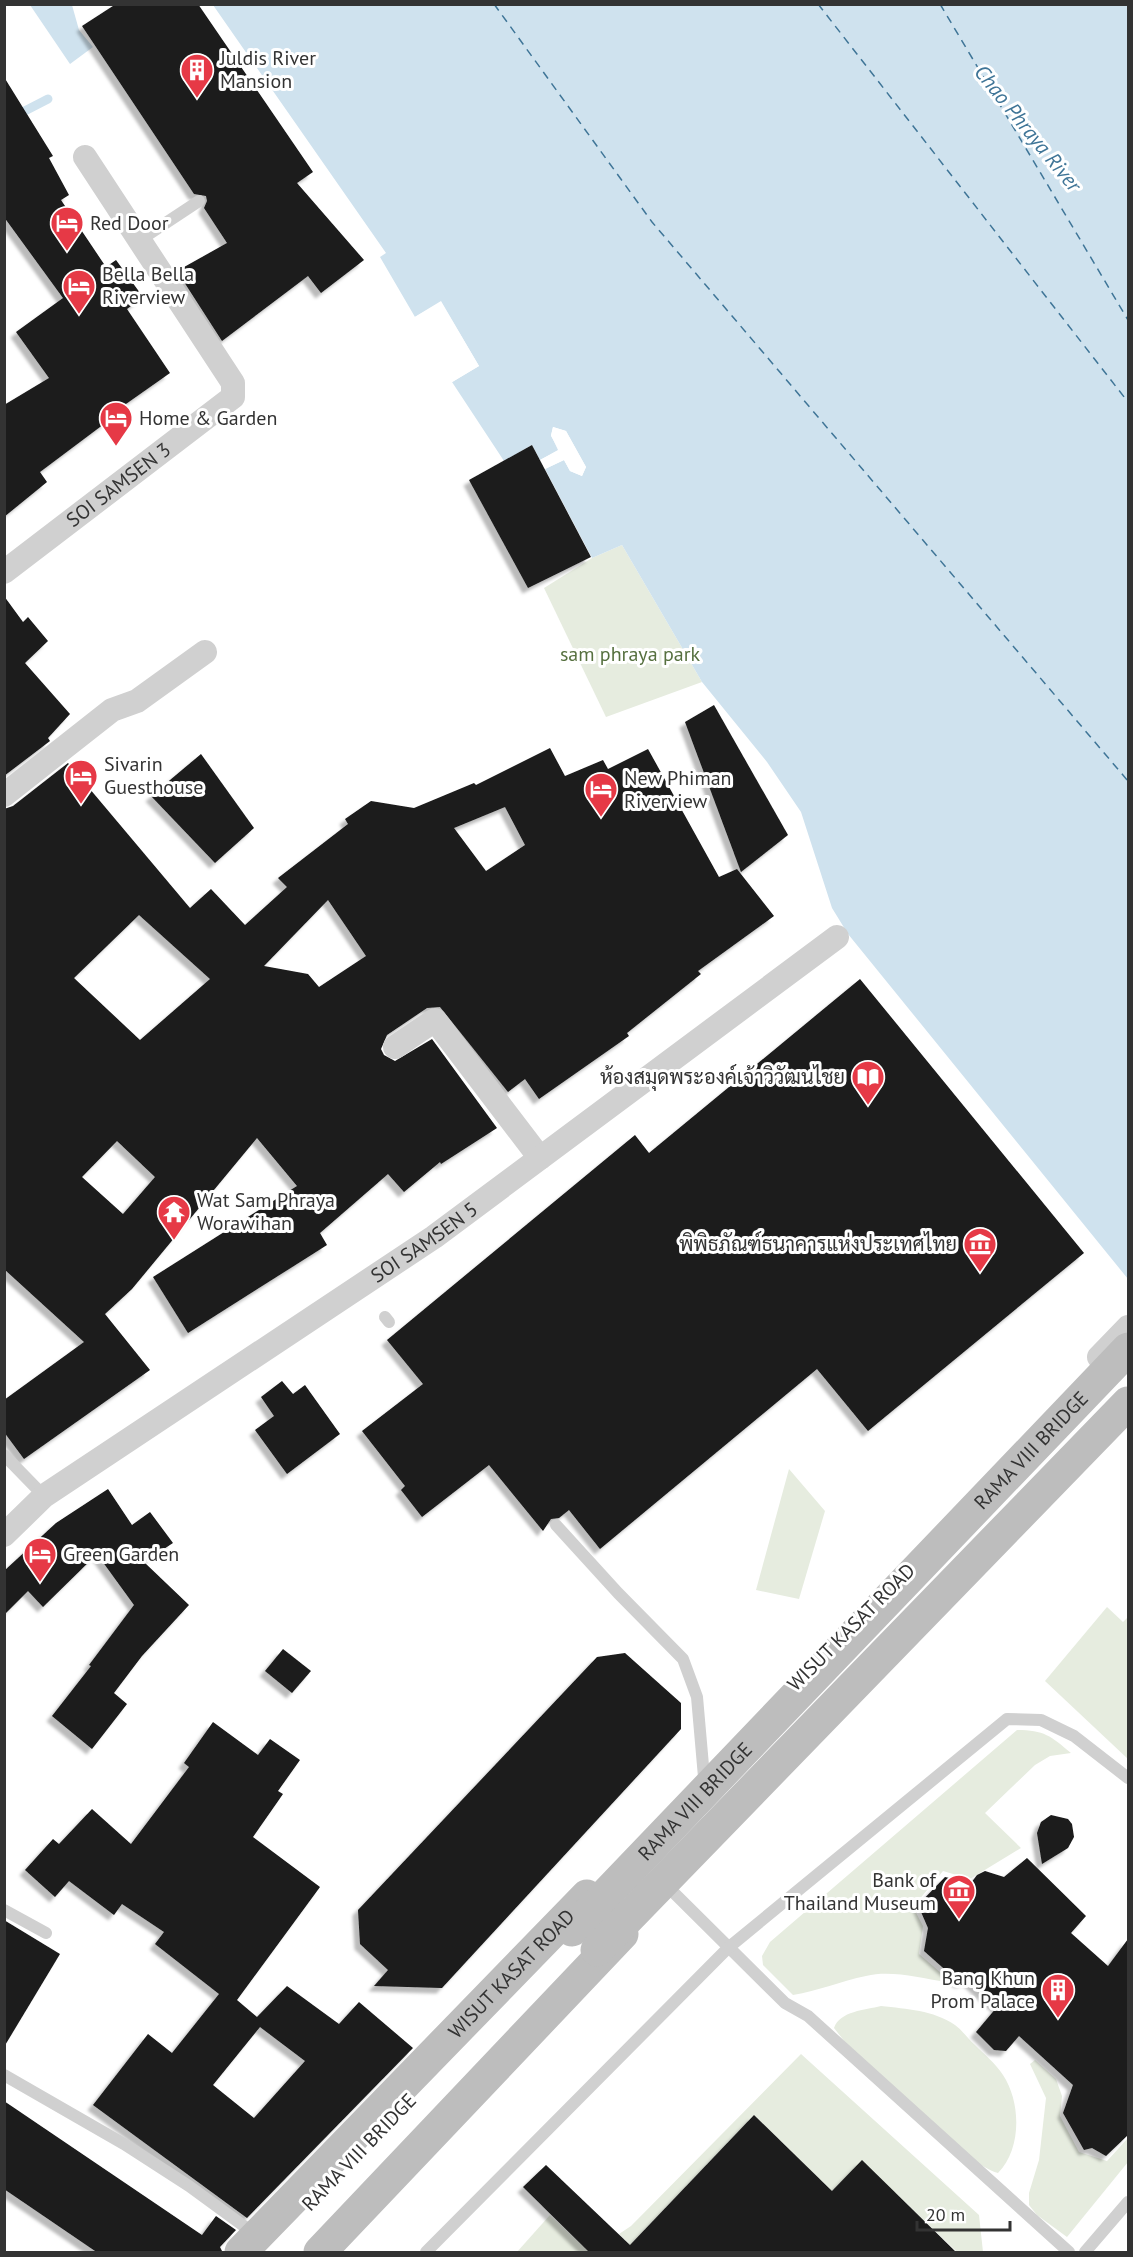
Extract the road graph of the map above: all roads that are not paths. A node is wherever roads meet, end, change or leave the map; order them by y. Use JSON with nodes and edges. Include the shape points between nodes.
{"nodes":[{"id":1,"x":85,"y":157,"type":"dead end"},
{"id":2,"x":199,"y":201,"type":"dead end"},
{"id":3,"x":140,"y":240,"type":"junction"},
{"id":4,"x":4,"y":572,"type":"edge"},
{"id":5,"x":205,"y":652,"type":"dead end"},
{"id":6,"x":4,"y":795,"type":"edge"},
{"id":7,"x":837,"y":937,"type":"dead end"},
{"id":8,"x":395,"y":1047,"type":"dead end"},
{"id":9,"x":540,"y":1158,"type":"junction"},
{"id":10,"x":1128,"y":1327,"type":"edge"},
{"id":11,"x":1128,"y":1349,"type":"edge"},
{"id":12,"x":1128,"y":1403,"type":"edge"},
{"id":13,"x":1128,"y":1425,"type":"edge"},
{"id":14,"x":4,"y":1455,"type":"edge"},
{"id":15,"x":44,"y":1496,"type":"junction"},
{"id":16,"x":556,"y":1525,"type":"dead end"},
{"id":17,"x":4,"y":1535,"type":"edge"},
{"id":18,"x":917,"y":1558,"type":"junction"},
{"id":19,"x":951,"y":1593,"type":"junction"},
{"id":20,"x":729,"y":1750,"type":"junction"},
{"id":21,"x":704,"y":1777,"type":"junction"},
{"id":22,"x":1128,"y":1778,"type":"edge"},
{"id":23,"x":765,"y":1787,"type":"junction"},
{"id":24,"x":668,"y":1886,"type":"junction"},
{"id":25,"x":4,"y":1910,"type":"edge"},
{"id":26,"x":46,"y":1933,"type":"dead end"},
{"id":27,"x":728,"y":1948,"type":"junction"},
{"id":28,"x":4,"y":2075,"type":"edge"},
{"id":29,"x":1128,"y":2202,"type":"edge"},
{"id":30,"x":253,"y":2247,"type":"edge"},
{"id":31,"x":303,"y":2253,"type":"edge"},
{"id":32,"x":320,"y":2253,"type":"edge"},
{"id":33,"x":426,"y":2253,"type":"edge"},
{"id":34,"x":1069,"y":2253,"type":"edge"},
{"id":35,"x":1085,"y":2253,"type":"edge"}],
"edges":[{"from":1,"to":3,"type":"street"},
{"from":2,"to":3,"type":"lane"},
{"from":3,"to":4,"type":"street","name":"SOI SAMSEN 3","via":[[232,383],[233,397]]},
{"from":5,"to":6,"type":"street","via":[[136,701],[112,710]]},
{"from":7,"to":9,"type":"street","name":"SOI SAMSEN 5"},
{"from":8,"to":9,"type":"street","via":[[435,1020]]},
{"from":9,"to":15,"type":"street","name":"SOI SAMSEN 5","via":[[434,1237]]},
{"from":10,"to":18,"type":"street","via":[[909,1555]]},
{"from":11,"to":30,"type":"main road","name":"RAMA VIII BRIDGE","bridge":true},
{"from":12,"to":31,"type":"main road","name":"RAMA VIII BRIDGE","bridge":true},
{"from":13,"to":19,"type":"street","via":[[957,1602]]},
{"from":14,"to":15,"type":"lane"},
{"from":15,"to":17,"type":"street","name":"SOI SAMSEN 5"},
{"from":16,"to":21,"type":"lane","via":[[683,1659],[697,1697]]},
{"from":18,"to":19,"type":"main road","name":"WISUT KASAT ROAD"},
{"from":18,"to":20,"type":"main road","name":"WISUT KASAT ROAD"},
{"from":19,"to":23,"type":"main road"},
{"from":20,"to":21,"type":"main road","name":"WISUT KASAT ROAD"},
{"from":20,"to":23,"type":"main road","via":[[757,1759]]},
{"from":21,"to":30,"type":"main road","name":"WISUT KASAT ROAD"},
{"from":22,"to":27,"type":"lane","via":[[1074,1736],[1041,1720],[1007,1719]]},
{"from":23,"to":24,"type":"main road"},
{"from":24,"to":27,"type":"lane"},
{"from":24,"to":32,"type":"main road"},
{"from":25,"to":26,"type":"lane"},
{"from":27,"to":33,"type":"lane"},
{"from":27,"to":34,"type":"lane"},
{"from":28,"to":30,"type":"lane","via":[[161,2168]]},
{"from":29,"to":35,"type":"lane"}]}
